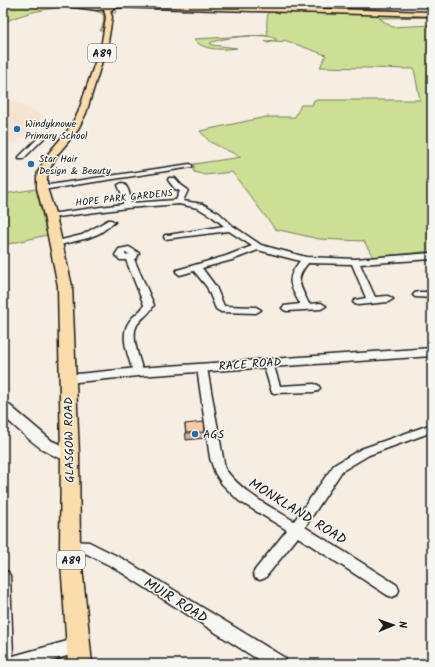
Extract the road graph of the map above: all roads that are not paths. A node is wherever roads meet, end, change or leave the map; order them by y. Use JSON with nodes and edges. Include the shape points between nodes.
{"nodes":[{"id":1,"x":58,"y":3,"type":"edge"},
{"id":2,"x":90,"y":5,"type":"edge"},
{"id":3,"x":115,"y":6,"type":"edge"},
{"id":4,"x":432,"y":14,"type":"edge"},
{"id":5,"x":41,"y":138,"type":"dead end"},
{"id":6,"x":22,"y":158,"type":"dead end"},
{"id":7,"x":190,"y":166,"type":"dead end"},
{"id":8,"x":172,"y":180,"type":"dead end"},
{"id":9,"x":122,"y":185,"type":"dead end"},
{"id":10,"x":42,"y":188,"type":"junction"},
{"id":11,"x":179,"y":202,"type":"junction"},
{"id":12,"x":127,"y":206,"type":"junction"},
{"id":13,"x":50,"y":216,"type":"junction"},
{"id":14,"x":111,"y":222,"type":"dead end"},
{"id":15,"x":230,"y":228,"type":"junction"},
{"id":16,"x":168,"y":237,"type":"dead end"},
{"id":17,"x":56,"y":244,"type":"junction"},
{"id":18,"x":258,"y":247,"type":"junction"},
{"id":19,"x":432,"y":256,"type":"edge"},
{"id":20,"x":129,"y":258,"type":"dead end"},
{"id":21,"x":306,"y":260,"type":"junction"},
{"id":22,"x":354,"y":262,"type":"junction"},
{"id":23,"x":197,"y":268,"type":"junction"},
{"id":24,"x":180,"y":272,"type":"dead end"},
{"id":25,"x":418,"y":295,"type":"dead end"},
{"id":26,"x":432,"y":295,"type":"edge"},
{"id":27,"x":388,"y":300,"type":"dead end"},
{"id":28,"x":372,"y":301,"type":"junction"},
{"id":29,"x":358,"y":302,"type":"dead end"},
{"id":30,"x":305,"y":306,"type":"junction"},
{"id":31,"x":321,"y":306,"type":"dead end"},
{"id":32,"x":287,"y":308,"type":"dead end"},
{"id":33,"x":256,"y":310,"type":"dead end"},
{"id":34,"x":432,"y":352,"type":"edge"},
{"id":35,"x":268,"y":363,"type":"junction"},
{"id":36,"x":202,"y":368,"type":"junction"},
{"id":37,"x":138,"y":372,"type":"junction"},
{"id":38,"x":67,"y":379,"type":"junction"},
{"id":39,"x":314,"y":388,"type":"dead end"},
{"id":40,"x":3,"y":408,"type":"edge"},
{"id":41,"x":429,"y":431,"type":"edge"},
{"id":42,"x":70,"y":455,"type":"junction"},
{"id":43,"x":296,"y":529,"type":"junction"},
{"id":44,"x":70,"y":547,"type":"junction"},
{"id":45,"x":260,"y":574,"type":"dead end"},
{"id":46,"x":3,"y":576,"type":"edge"},
{"id":47,"x":392,"y":590,"type":"dead end"},
{"id":48,"x":79,"y":655,"type":"edge"},
{"id":49,"x":5,"y":664,"type":"edge"},
{"id":50,"x":11,"y":664,"type":"edge"},
{"id":51,"x":279,"y":664,"type":"edge"}],
"edges":[{"from":1,"to":2,"type":"main road"},
{"from":2,"to":3,"type":"main road"},
{"from":3,"to":4,"type":"main road"},
{"from":3,"to":10,"type":"main road","number":"A89","via":[[109,17],[105,42],[82,113],[72,131],[47,163],[43,172]]},
{"from":5,"to":6,"type":"street"},
{"from":7,"to":10,"type":"street"},
{"from":8,"to":11,"type":"street","via":[[184,190]]},
{"from":9,"to":12,"type":"street"},
{"from":10,"to":13,"type":"main road","number":"A89"},
{"from":11,"to":12,"type":"street","name":"HOPE PARK GARDENS"},
{"from":11,"to":15,"type":"street","name":"HOPE PARK GARDENS","via":[[200,206],[216,215]]},
{"from":12,"to":13,"type":"street","name":"HOPE PARK GARDENS"},
{"from":13,"to":17,"type":"main road","name":"GLASGOW ROAD","number":"A89"},
{"from":14,"to":17,"type":"street","via":[[96,234]]},
{"from":15,"to":16,"type":"street"},
{"from":15,"to":18,"type":"street","name":"HOPE PARK GARDENS"},
{"from":17,"to":38,"type":"main road","name":"GLASGOW ROAD","number":"A89","via":[[65,286]]},
{"from":18,"to":21,"type":"street","name":"HOPE PARK GARDENS"},
{"from":18,"to":23,"type":"street"},
{"from":19,"to":22,"type":"street","name":"HOPE PARK GARDENS"},
{"from":20,"to":37,"type":"street","via":[[149,305],[132,324],[129,333]]},
{"from":21,"to":22,"type":"street","name":"HOPE PARK GARDENS"},
{"from":21,"to":30,"type":"street","via":[[295,273],[293,281]]},
{"from":22,"to":28,"type":"street"},
{"from":23,"to":24,"type":"street"},
{"from":23,"to":33,"type":"street","via":[[211,287],[221,309]]},
{"from":25,"to":26,"type":"street"},
{"from":27,"to":28,"type":"street"},
{"from":28,"to":29,"type":"street"},
{"from":30,"to":31,"type":"street"},
{"from":30,"to":32,"type":"street"},
{"from":34,"to":35,"type":"street","name":"RACE ROAD"},
{"from":35,"to":36,"type":"street","name":"RACE ROAD"},
{"from":35,"to":39,"type":"street","via":[[276,390]]},
{"from":36,"to":37,"type":"street","name":"RACE ROAD"},
{"from":36,"to":43,"type":"street","name":"MONKLAND ROAD","via":[[219,470],[244,497]]},
{"from":37,"to":38,"type":"street","name":"RACE ROAD"},
{"from":38,"to":42,"type":"main road","name":"GLASGOW ROAD","number":"A89"},
{"from":40,"to":42,"type":"main road","via":[[46,445]]},
{"from":41,"to":43,"type":"street","via":[[366,452],[338,468]]},
{"from":42,"to":44,"type":"main road","name":"GLASGOW ROAD","number":"A89"},
{"from":43,"to":45,"type":"street"},
{"from":43,"to":47,"type":"street","name":"MONKLAND ROAD"},
{"from":44,"to":48,"type":"main road","name":"GLASGOW ROAD","number":"A89"},
{"from":44,"to":51,"type":"street","name":"MUIR ROAD","via":[[89,548],[118,564]]},
{"from":46,"to":49,"type":"street"},
{"from":48,"to":50,"type":"street"}]}
